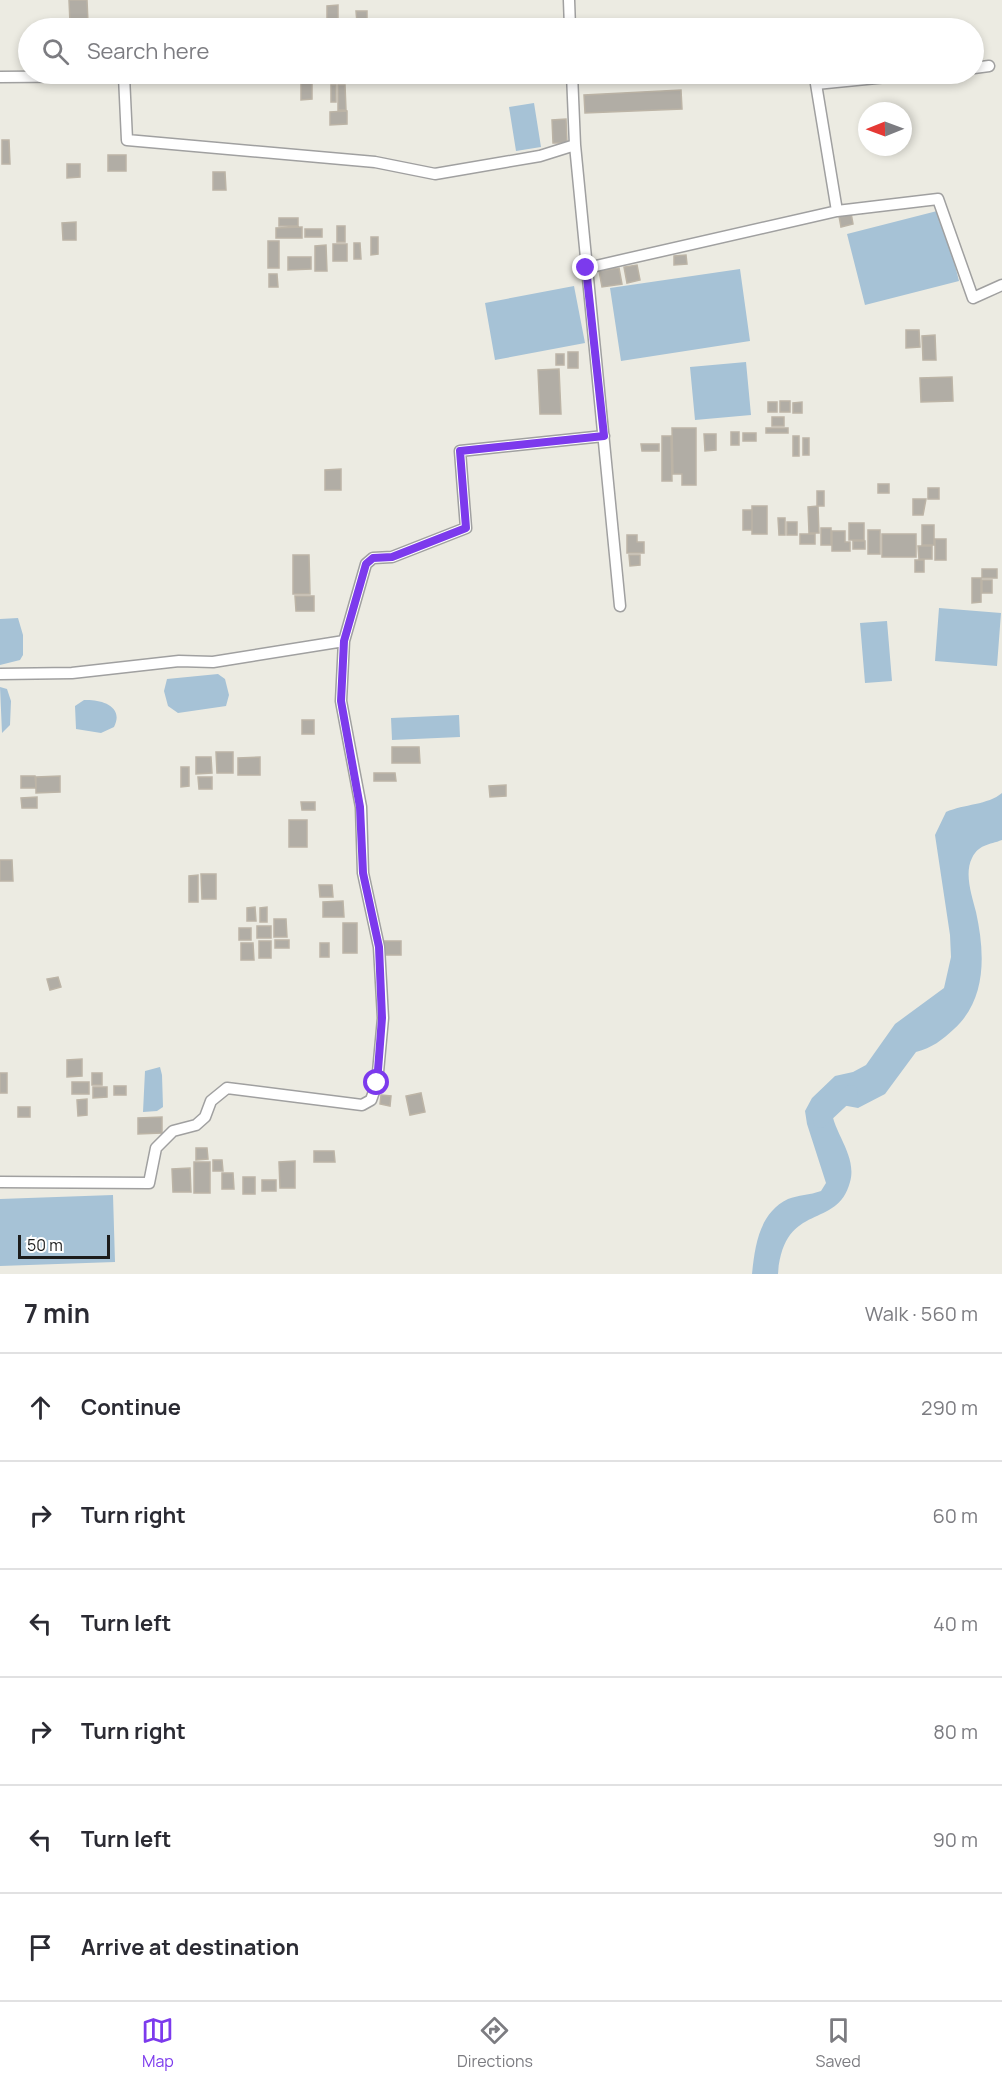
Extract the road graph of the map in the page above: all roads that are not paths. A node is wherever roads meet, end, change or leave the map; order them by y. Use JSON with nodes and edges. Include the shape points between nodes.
{"nodes":[{"id":1,"x":569,"y":0,"type":"edge"},
{"id":2,"x":570,"y":18,"type":"edge"},
{"id":3,"x":989,"y":66,"type":"dead end"},
{"id":4,"x":984,"y":67,"type":"edge"},
{"id":5,"x":0,"y":77,"type":"edge"},
{"id":6,"x":18,"y":77,"type":"edge"},
{"id":7,"x":124,"y":84,"type":"edge"},
{"id":8,"x":572,"y":84,"type":"edge"},
{"id":9,"x":816,"y":84,"type":"edge"},
{"id":10,"x":575,"y":145,"type":"junction"},
{"id":11,"x":837,"y":211,"type":"junction"},
{"id":12,"x":586,"y":268,"type":"junction"},
{"id":13,"x":1002,"y":285,"type":"edge"},
{"id":14,"x":604,"y":436,"type":"junction"},
{"id":15,"x":620,"y":606,"type":"dead end"},
{"id":16,"x":344,"y":641,"type":"junction"},
{"id":17,"x":0,"y":674,"type":"edge"},
{"id":18,"x":0,"y":1182,"type":"edge"}],
"edges":[{"from":1,"to":2,"type":"street"},
{"from":3,"to":4,"type":"street"},
{"from":5,"to":6,"type":"street"},
{"from":7,"to":10,"type":"street","via":[[127,140],[375,162],[435,174],[540,156]]},
{"from":8,"to":10,"type":"street"},
{"from":9,"to":11,"type":"street"},
{"from":10,"to":12,"type":"street"},
{"from":11,"to":12,"type":"street"},
{"from":11,"to":13,"type":"street","via":[[938,199],[974,298]]},
{"from":12,"to":14,"type":"street"},
{"from":14,"to":15,"type":"street"},
{"from":14,"to":16,"type":"street","via":[[460,451],[466,528],[392,557],[373,558],[366,564]]},
{"from":16,"to":17,"type":"street","via":[[213,662],[179,661],[72,673]]},
{"from":16,"to":18,"type":"street","via":[[341,701],[360,807],[363,873],[379,947],[382,1018],[377,1083],[371,1100],[362,1105],[227,1088],[211,1101],[205,1117],[196,1125],[173,1131],[156,1148],[149,1182]]}]}
